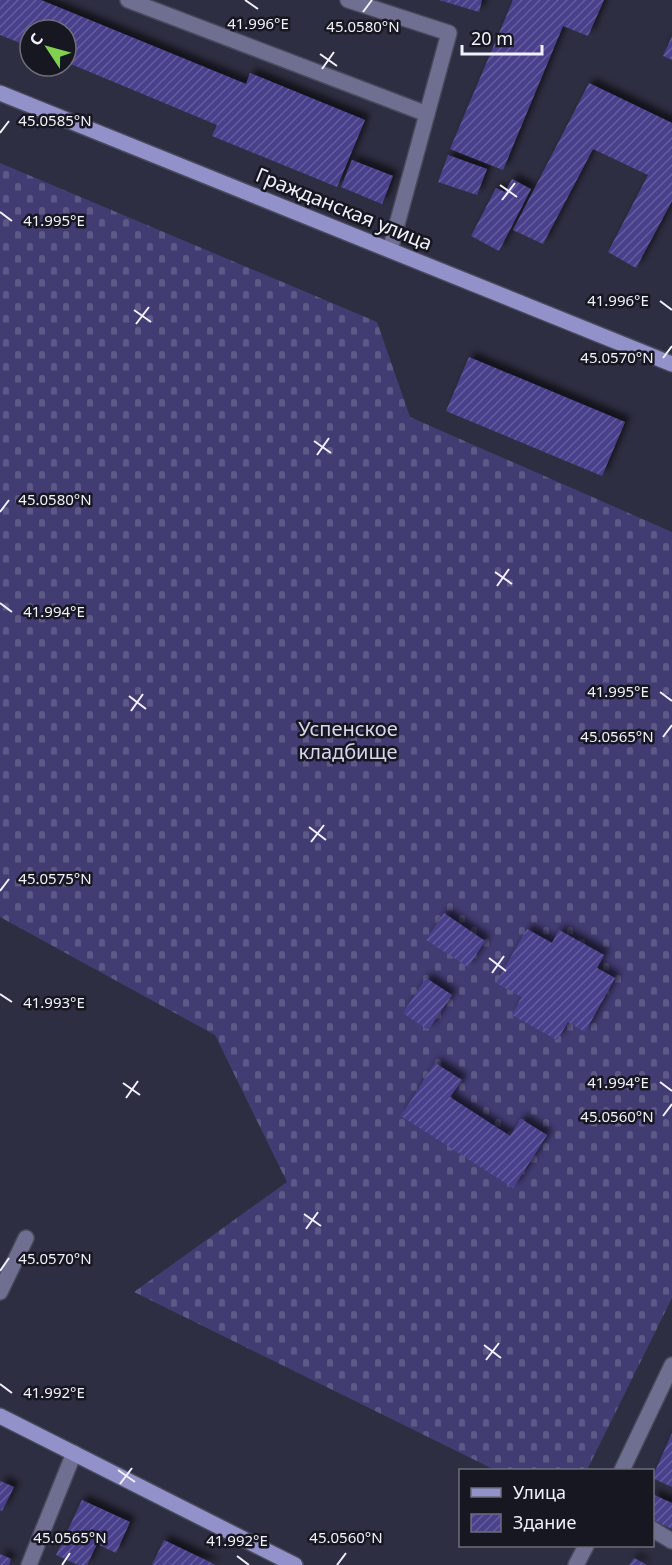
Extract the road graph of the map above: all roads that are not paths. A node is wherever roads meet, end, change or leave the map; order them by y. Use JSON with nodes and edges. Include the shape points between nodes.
{"nodes":[{"id":1,"x":128,"y":0,"type":"edge"},
{"id":2,"x":348,"y":0,"type":"edge"},
{"id":3,"x":0,"y":93,"type":"edge"},
{"id":4,"x":427,"y":114,"type":"junction"},
{"id":5,"x":390,"y":250,"type":"junction"},
{"id":6,"x":672,"y":364,"type":"edge"},
{"id":7,"x":26,"y":1238,"type":"dead end"},
{"id":8,"x":0,"y":1292,"type":"edge"},
{"id":9,"x":672,"y":1365,"type":"edge"},
{"id":10,"x":0,"y":1416,"type":"edge"},
{"id":11,"x":74,"y":1453,"type":"junction"},
{"id":12,"x":622,"y":1469,"type":"edge"},
{"id":13,"x":654,"y":1530,"type":"edge"},
{"id":14,"x":672,"y":1541,"type":"edge"},
{"id":15,"x":585,"y":1547,"type":"edge"},
{"id":16,"x":29,"y":1565,"type":"edge"},
{"id":17,"x":295,"y":1565,"type":"edge"},
{"id":18,"x":576,"y":1565,"type":"edge"}],
"edges":[{"from":1,"to":4,"type":"street"},
{"from":2,"to":4,"type":"street","via":[[448,33]]},
{"from":3,"to":5,"type":"main road","name":"Гражданская улица"},
{"from":4,"to":5,"type":"street"},
{"from":5,"to":6,"type":"main road","name":"Гражданская улица"},
{"from":7,"to":8,"type":"street"},
{"from":9,"to":12,"type":"street"},
{"from":10,"to":11,"type":"main road"},
{"from":11,"to":16,"type":"street"},
{"from":11,"to":17,"type":"main road"},
{"from":13,"to":14,"type":"street"},
{"from":15,"to":18,"type":"street"}]}
